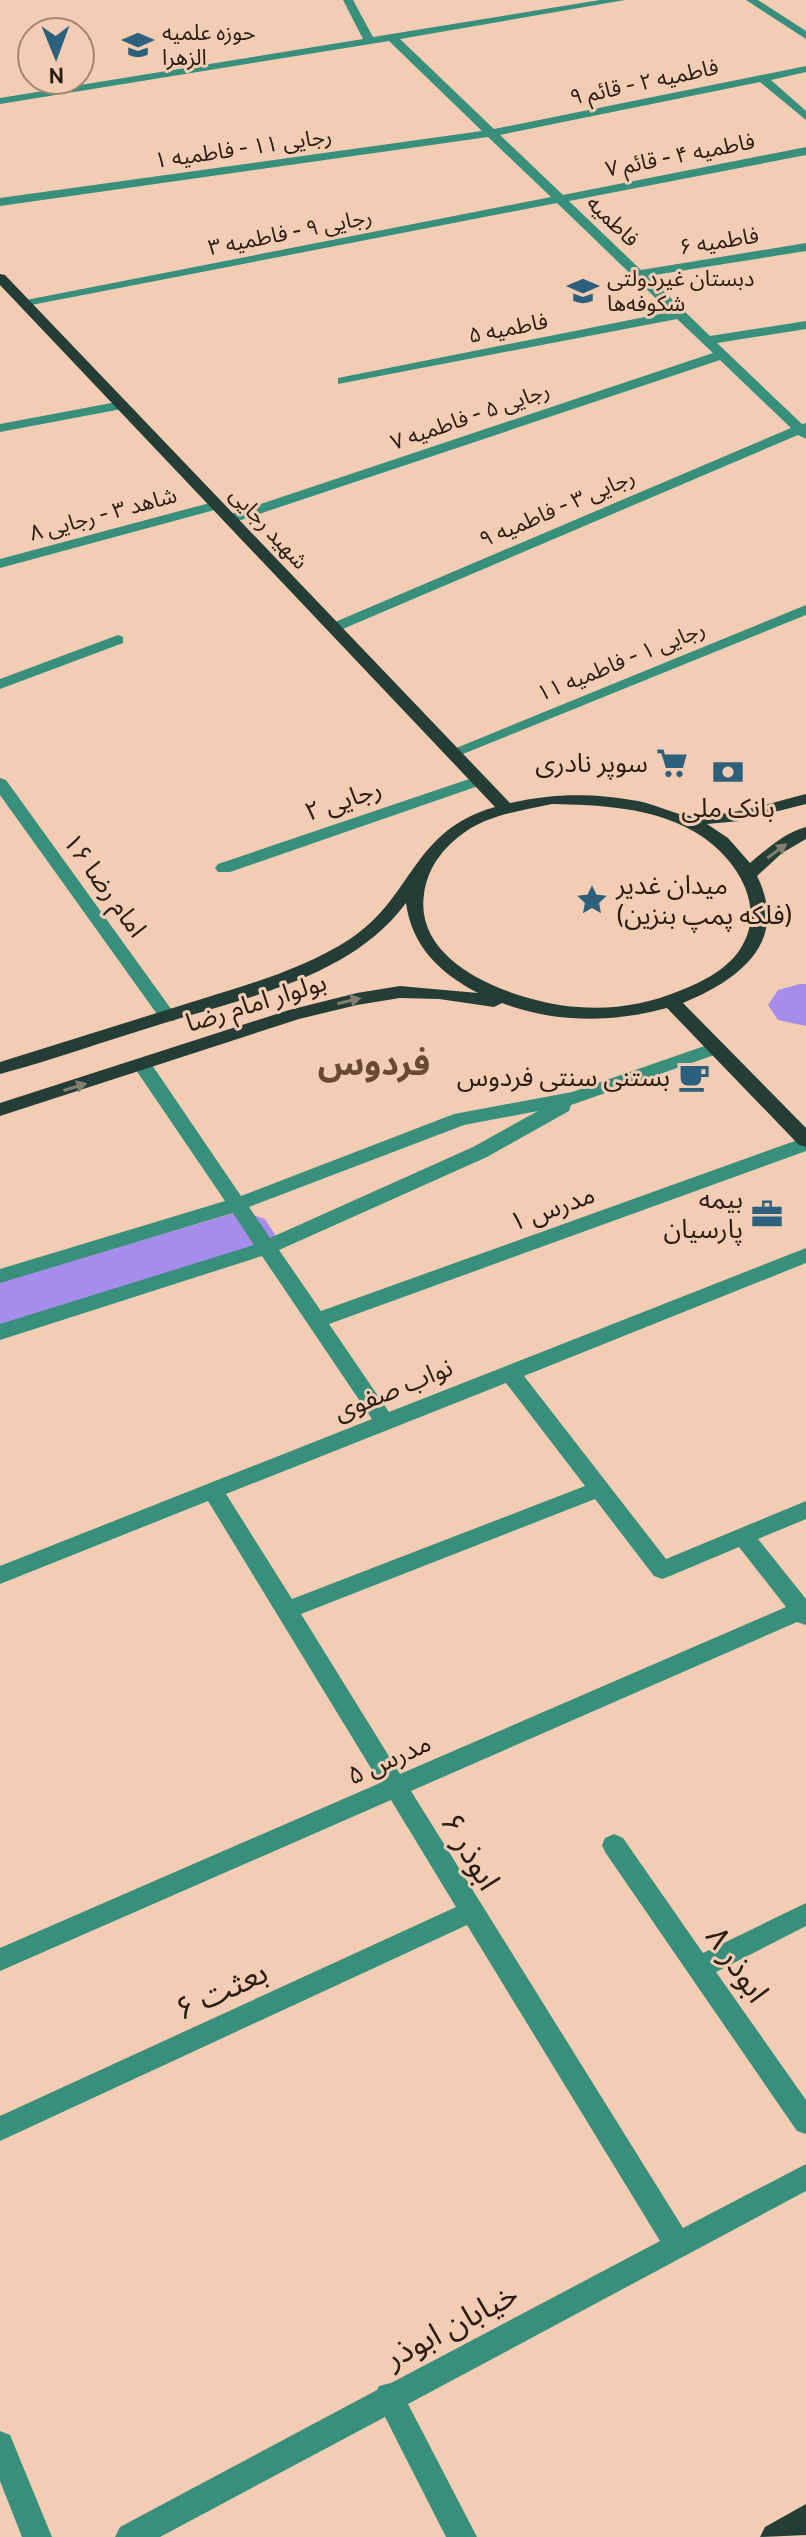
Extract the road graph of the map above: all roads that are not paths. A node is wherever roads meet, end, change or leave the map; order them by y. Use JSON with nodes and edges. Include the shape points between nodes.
{"nodes":[{"id":1,"x":348,"y":0,"type":"edge"},
{"id":2,"x":620,"y":0,"type":"edge"},
{"id":3,"x":751,"y":0,"type":"edge"},
{"id":4,"x":571,"y":4,"type":"edge"},
{"id":5,"x":806,"y":36,"type":"edge"},
{"id":6,"x":391,"y":37,"type":"junction"},
{"id":7,"x":370,"y":41,"type":"junction"},
{"id":8,"x":806,"y":69,"type":"edge"},
{"id":9,"x":762,"y":78,"type":"junction"},
{"id":10,"x":0,"y":101,"type":"edge"},
{"id":11,"x":806,"y":117,"type":"edge"},
{"id":12,"x":491,"y":133,"type":"junction"},
{"id":13,"x":806,"y":151,"type":"edge"},
{"id":14,"x":561,"y":198,"type":"junction"},
{"id":15,"x":0,"y":202,"type":"edge"},
{"id":16,"x":806,"y":247,"type":"edge"},
{"id":17,"x":639,"y":274,"type":"junction"},
{"id":18,"x":0,"y":278,"type":"edge"},
{"id":19,"x":26,"y":304,"type":"junction"},
{"id":20,"x":680,"y":314,"type":"junction"},
{"id":21,"x":806,"y":325,"type":"edge"},
{"id":22,"x":708,"y":340,"type":"junction"},
{"id":23,"x":723,"y":354,"type":"junction"},
{"id":24,"x":343,"y":381,"type":"dead end"},
{"id":25,"x":122,"y":405,"type":"junction"},
{"id":26,"x":0,"y":428,"type":"edge"},
{"id":27,"x":804,"y":430,"type":"edge"},
{"id":28,"x":217,"y":505,"type":"junction"},
{"id":29,"x":230,"y":519,"type":"junction"},
{"id":30,"x":0,"y":564,"type":"edge"},
{"id":31,"x":806,"y":610,"type":"edge"},
{"id":32,"x":333,"y":628,"type":"junction"},
{"id":33,"x":118,"y":640,"type":"dead end"},
{"id":34,"x":0,"y":684,"type":"edge"},
{"id":35,"x":452,"y":753,"type":"junction"},
{"id":36,"x":478,"y":781,"type":"junction"},
{"id":37,"x":0,"y":783,"type":"edge"},
{"id":38,"x":806,"y":799,"type":"edge"},
{"id":39,"x":506,"y":809,"type":"junction"},
{"id":40,"x":688,"y":821,"type":"junction"},
{"id":41,"x":806,"y":832,"type":"edge"},
{"id":42,"x":224,"y":868,"type":"dead end"},
{"id":43,"x":750,"y":873,"type":"junction"},
{"id":44,"x":416,"y":878,"type":"junction"},
{"id":45,"x":673,"y":1003,"type":"junction"},
{"id":46,"x":534,"y":1008,"type":"junction"},
{"id":47,"x":168,"y":1017,"type":"junction"},
{"id":48,"x":716,"y":1048,"type":"junction"},
{"id":49,"x":143,"y":1066,"type":"junction"},
{"id":50,"x":0,"y":1068,"type":"edge"},
{"id":51,"x":575,"y":1098,"type":"junction"},
{"id":52,"x":0,"y":1110,"type":"edge"},
{"id":53,"x":806,"y":1142,"type":"edge"},
{"id":54,"x":236,"y":1205,"type":"junction"},
{"id":55,"x":266,"y":1248,"type":"junction"},
{"id":56,"x":806,"y":1255,"type":"edge"},
{"id":57,"x":0,"y":1276,"type":"edge"},
{"id":58,"x":316,"y":1321,"type":"junction"},
{"id":59,"x":0,"y":1332,"type":"edge"},
{"id":60,"x":510,"y":1373,"type":"junction"},
{"id":61,"x":385,"y":1422,"type":"junction"},
{"id":62,"x":599,"y":1489,"type":"junction"},
{"id":63,"x":213,"y":1491,"type":"junction"},
{"id":64,"x":806,"y":1510,"type":"edge"},
{"id":65,"x":744,"y":1537,"type":"junction"},
{"id":66,"x":0,"y":1575,"type":"edge"},
{"id":67,"x":288,"y":1610,"type":"junction"},
{"id":68,"x":804,"y":1613,"type":"edge"},
{"id":69,"x":395,"y":1788,"type":"junction"},
{"id":70,"x":614,"y":1845,"type":"dead end"},
{"id":71,"x":470,"y":1912,"type":"junction"},
{"id":72,"x":806,"y":1914,"type":"edge"},
{"id":73,"x":0,"y":1960,"type":"edge"},
{"id":74,"x":699,"y":1968,"type":"junction"},
{"id":75,"x":806,"y":2122,"type":"edge"},
{"id":76,"x":0,"y":2129,"type":"edge"},
{"id":77,"x":806,"y":2177,"type":"edge"},
{"id":78,"x":677,"y":2244,"type":"junction"},
{"id":79,"x":389,"y":2396,"type":"junction"},
{"id":80,"x":0,"y":2445,"type":"edge"},
{"id":81,"x":806,"y":2519,"type":"edge"},
{"id":82,"x":37,"y":2537,"type":"edge"},
{"id":83,"x":130,"y":2537,"type":"edge"},
{"id":84,"x":462,"y":2537,"type":"edge"},
{"id":85,"x":775,"y":2537,"type":"edge"}],
"edges":[{"from":1,"to":7,"type":"street"},
{"from":2,"to":4,"type":"street"},
{"from":3,"to":5,"type":"street"},
{"from":4,"to":6,"type":"street"},
{"from":6,"to":7,"type":"street"},
{"from":6,"to":12,"type":"street","name":"فاطمیه"},
{"from":7,"to":10,"type":"street"},
{"from":8,"to":9,"type":"street","name":"فاطمیه ۲ - قائم ۹"},
{"from":9,"to":11,"type":"street"},
{"from":9,"to":12,"type":"street","name":"فاطمیه ۲ - قائم ۹"},
{"from":12,"to":14,"type":"street","name":"فاطمیه"},
{"from":12,"to":15,"type":"street","name":"رجایی ۱۱ - فاطمیه ۱"},
{"from":13,"to":14,"type":"street","name":"فاطمیه ۴ - قائم ۷"},
{"from":14,"to":17,"type":"street","name":"فاطمیه"},
{"from":14,"to":19,"type":"street","name":"رجایی ۹ - فاطمیه ۳"},
{"from":16,"to":17,"type":"street","name":"فاطمیه ۶"},
{"from":17,"to":20,"type":"street","name":"فاطمیه"},
{"from":18,"to":19,"type":"main road","name":"شهید رجایی"},
{"from":19,"to":25,"type":"main road","name":"شهید رجایی"},
{"from":20,"to":22,"type":"street","name":"فاطمیه"},
{"from":20,"to":24,"type":"street","name":"فاطمیه ۵"},
{"from":21,"to":22,"type":"street"},
{"from":22,"to":23,"type":"street","name":"فاطمیه"},
{"from":23,"to":27,"type":"street","name":"فاطمیه"},
{"from":23,"to":29,"type":"street","name":"رجایی ۵ - فاطمیه ۷"},
{"from":25,"to":26,"type":"street"},
{"from":25,"to":28,"type":"main road","name":"شهید رجایی"},
{"from":27,"to":32,"type":"street","name":"رجایی ۳ - فاطمیه ۹"},
{"from":28,"to":29,"type":"main road","name":"شهید رجایی"},
{"from":28,"to":30,"type":"street","name":"شاهد ۳ - رجایی ۸"},
{"from":29,"to":32,"type":"main road","name":"شهید رجایی"},
{"from":31,"to":35,"type":"street","name":"رجایی ۱ - فاطمیه ۱۱"},
{"from":32,"to":35,"type":"main road","name":"شهید رجایی"},
{"from":33,"to":34,"type":"street"},
{"from":35,"to":36,"type":"main road","name":"شهید رجایی"},
{"from":36,"to":39,"type":"main road","name":"شهید رجایی"},
{"from":36,"to":42,"type":"street","name":"رجایی ۲"},
{"from":37,"to":47,"type":"street","name":"امام رضا ۱۶"},
{"from":38,"to":40,"type":"main road","via":[[740,816]]},
{"from":39,"to":40,"type":"main road","via":[[552,799],[599,799],[645,806]]},
{"from":39,"to":44,"type":"main road","via":[[466,825],[434,848]]},
{"from":40,"to":43,"type":"main road","via":[[724,844]]},
{"from":43,"to":41,"type":"main road","one_way":true,"via":[[776,849]]},
{"from":43,"to":45,"type":"main road","via":[[761,910],[751,947],[721,979]]},
{"from":44,"to":46,"type":"main road","via":[[412,909],[423,940],[449,969],[486,992]]},
{"from":44,"to":47,"type":"main road","name":"بولوار امام رضا","via":[[386,918],[325,961]]},
{"from":45,"to":46,"type":"main road","via":[[629,1013]]},
{"from":45,"to":48,"type":"main road"},
{"from":49,"to":46,"type":"main road","name":"بولوار امام رضا","one_way":true,"via":[[295,1014],[400,992]]},
{"from":47,"to":50,"type":"main road","name":"بولوار امام رضا"},
{"from":48,"to":51,"type":"street"},
{"from":48,"to":53,"type":"main road"},
{"from":52,"to":49,"type":"main road","name":"بولوار امام رضا","one_way":true},
{"from":49,"to":54,"type":"street"},
{"from":51,"to":54,"type":"street","via":[[461,1119]]},
{"from":51,"to":55,"type":"street","via":[[480,1152]]},
{"from":53,"to":58,"type":"street","name":"مدرس ۱"},
{"from":54,"to":55,"type":"street"},
{"from":54,"to":57,"type":"street"},
{"from":55,"to":58,"type":"street"},
{"from":55,"to":59,"type":"street"},
{"from":56,"to":60,"type":"street","name":"نواب صفوی"},
{"from":58,"to":61,"type":"street"},
{"from":60,"to":61,"type":"street","name":"نواب صفوی"},
{"from":60,"to":62,"type":"street"},
{"from":61,"to":63,"type":"street","name":"نواب صفوی"},
{"from":62,"to":65,"type":"street","via":[[662,1570]]},
{"from":62,"to":67,"type":"street"},
{"from":63,"to":66,"type":"street","name":"نواب صفوی"},
{"from":63,"to":67,"type":"street","name":"ابوذر ۶"},
{"from":64,"to":65,"type":"street"},
{"from":65,"to":68,"type":"street"},
{"from":67,"to":69,"type":"street","name":"ابوذر ۶"},
{"from":68,"to":69,"type":"street","name":"مدرس ۵"},
{"from":69,"to":71,"type":"street","name":"ابوذر ۶"},
{"from":69,"to":73,"type":"street","name":"مدرس ۵"},
{"from":70,"to":74,"type":"street","name":"ابوذر ۸"},
{"from":71,"to":76,"type":"street","name":"بعثت ۶"},
{"from":71,"to":78,"type":"street","name":"ابوذر ۶"},
{"from":72,"to":74,"type":"street"},
{"from":74,"to":75,"type":"street","name":"ابوذر ۸"},
{"from":77,"to":78,"type":"street","name":"خیابان ابوذر"},
{"from":78,"to":79,"type":"street","name":"خیابان ابوذر"},
{"from":79,"to":83,"type":"street","name":"خیابان ابوذر"},
{"from":79,"to":84,"type":"street"},
{"from":80,"to":82,"type":"street"},
{"from":81,"to":85,"type":"main road"}]}
